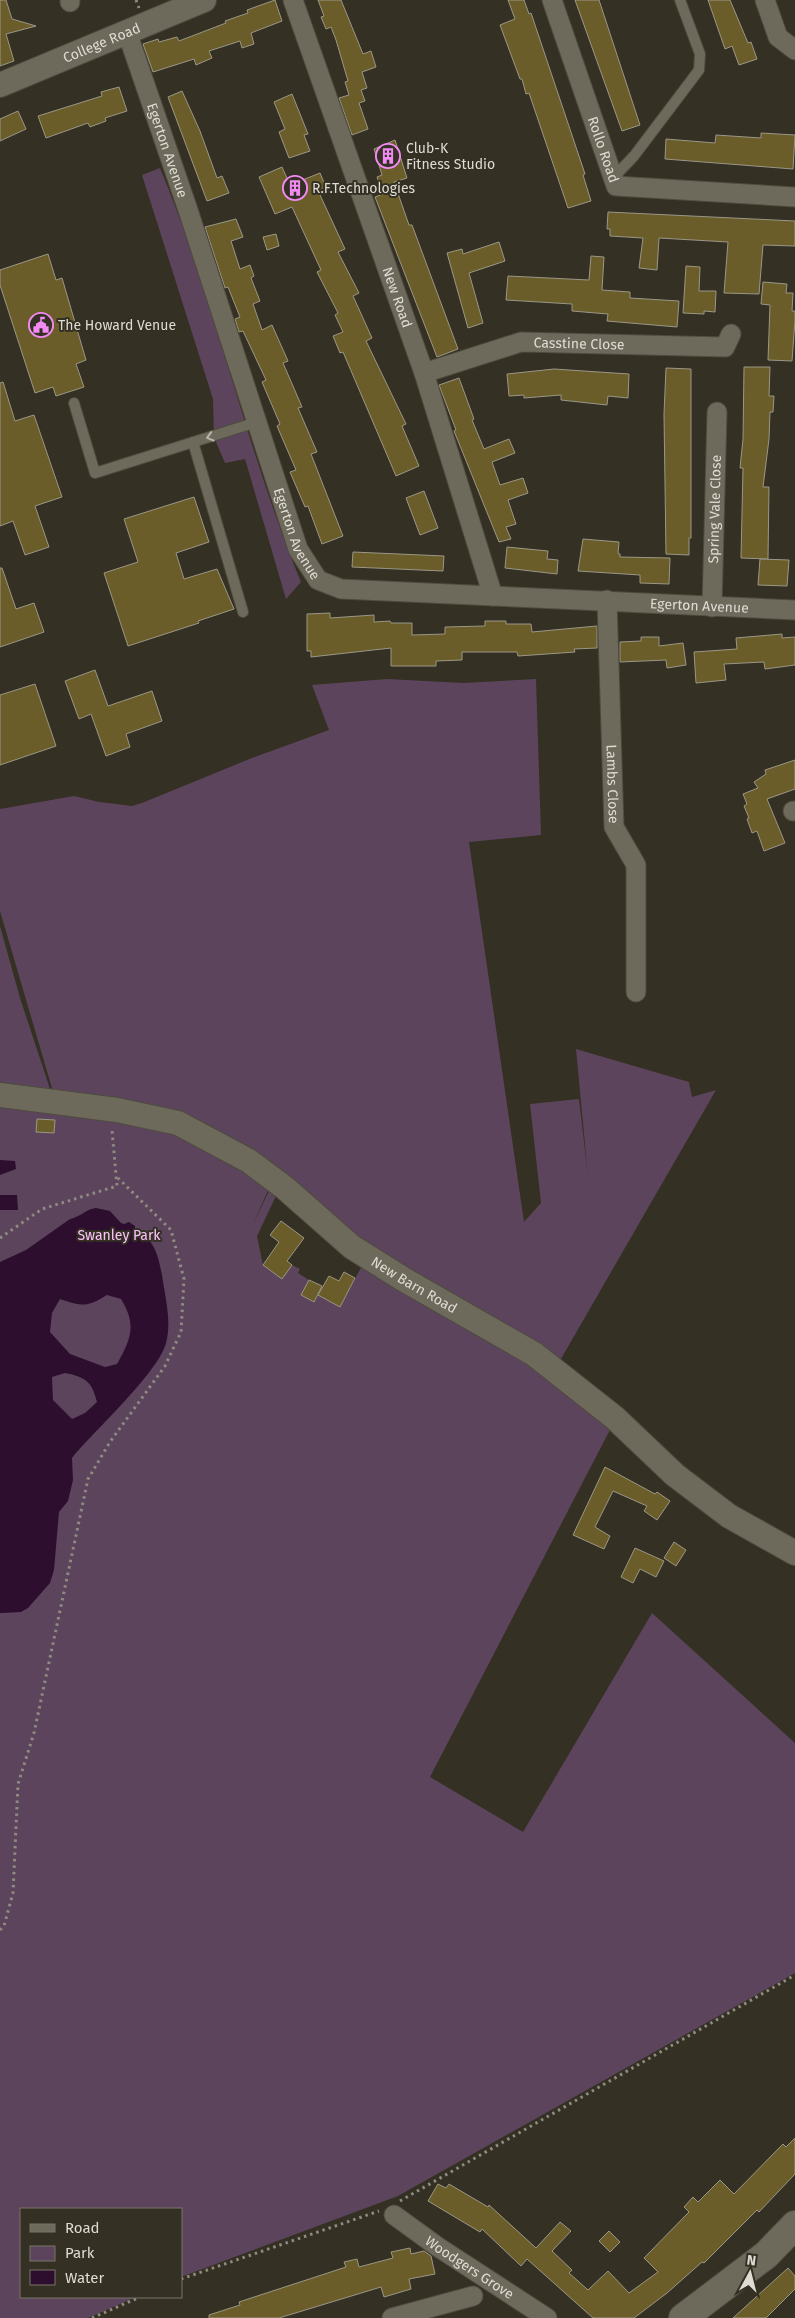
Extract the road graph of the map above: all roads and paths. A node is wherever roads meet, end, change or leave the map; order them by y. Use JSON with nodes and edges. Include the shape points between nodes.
{"nodes":[{"id":1,"x":136,"y":0,"type":"edge"},
{"id":2,"x":204,"y":0,"type":"edge"},
{"id":3,"x":293,"y":0,"type":"edge"},
{"id":4,"x":552,"y":0,"type":"edge"},
{"id":5,"x":680,"y":0,"type":"edge"},
{"id":6,"x":770,"y":2,"type":"edge"},
{"id":7,"x":138,"y":6,"type":"dead end"},
{"id":8,"x":126,"y":32,"type":"junction"},
{"id":9,"x":795,"y":50,"type":"edge"},
{"id":10,"x":0,"y":85,"type":"edge"},
{"id":11,"x":613,"y":178,"type":"junction"},
{"id":12,"x":795,"y":197,"type":"edge"},
{"id":13,"x":731,"y":334,"type":"dead end"},
{"id":14,"x":424,"y":373,"type":"junction"},
{"id":15,"x":74,"y":404,"type":"dead end"},
{"id":16,"x":717,"y":412,"type":"dead end"},
{"id":17,"x":257,"y":422,"type":"junction"},
{"id":18,"x":193,"y":442,"type":"junction"},
{"id":19,"x":493,"y":596,"type":"junction"},
{"id":20,"x":607,"y":600,"type":"junction"},
{"id":21,"x":712,"y":607,"type":"junction"},
{"id":22,"x":795,"y":610,"type":"edge"},
{"id":23,"x":243,"y":612,"type":"dead end"},
{"id":24,"x":636,"y":992,"type":"dead end"},
{"id":25,"x":0,"y":1095,"type":"edge"},
{"id":26,"x":103,"y":1127,"type":"dead end"},
{"id":27,"x":118,"y":1178,"type":"junction"},
{"id":28,"x":0,"y":1238,"type":"edge"},
{"id":29,"x":795,"y":1553,"type":"edge"},
{"id":30,"x":0,"y":1930,"type":"edge"},
{"id":31,"x":795,"y":1975,"type":"edge"},
{"id":32,"x":390,"y":2209,"type":"junction"},
{"id":33,"x":795,"y":2225,"type":"edge"},
{"id":34,"x":182,"y":2278,"type":"edge"},
{"id":35,"x":473,"y":2296,"type":"dead end"},
{"id":36,"x":138,"y":2298,"type":"edge"},
{"id":37,"x":92,"y":2318,"type":"edge"},
{"id":38,"x":392,"y":2318,"type":"edge"},
{"id":39,"x":547,"y":2318,"type":"edge"},
{"id":40,"x":683,"y":2318,"type":"edge"}],
"edges":[{"from":1,"to":7,"type":"path"},
{"from":2,"to":8,"type":"street","name":"College Road"},
{"from":3,"to":14,"type":"street","name":"New Road"},
{"from":4,"to":11,"type":"street","name":"Rollo Road"},
{"from":5,"to":11,"type":"lane","via":[[700,54],[699,70],[634,156]]},
{"from":6,"to":9,"type":"street","via":[[778,37]]},
{"from":8,"to":10,"type":"street","name":"College Road"},
{"from":8,"to":17,"type":"street","name":"Egerton Avenue"},
{"from":11,"to":12,"type":"street","name":"Rollo Road","via":[[616,186]]},
{"from":13,"to":14,"type":"street","name":"Casstine Close","via":[[724,347],[521,342]]},
{"from":14,"to":19,"type":"street","name":"New Road"},
{"from":15,"to":18,"type":"lane","via":[[95,473]]},
{"from":16,"to":21,"type":"street","name":"Spring Vale Close"},
{"from":17,"to":18,"type":"lane","one_way":true},
{"from":17,"to":19,"type":"street","name":"Egerton Avenue","via":[[298,549],[318,580],[341,589]]},
{"from":18,"to":23,"type":"lane"},
{"from":19,"to":20,"type":"street","name":"Egerton Avenue"},
{"from":20,"to":21,"type":"street","name":"Egerton Avenue"},
{"from":20,"to":24,"type":"street","name":"Lambs Close","via":[[614,827],[636,865]]},
{"from":21,"to":22,"type":"street","name":"Egerton Avenue"},
{"from":25,"to":29,"type":"street","name":"New Barn Road","via":[[117,1110],[178,1123],[249,1161],[352,1247],[534,1354],[608,1412],[675,1475],[721,1510]]},
{"from":26,"to":27,"type":"path","via":[[112,1129]]},
{"from":27,"to":28,"type":"path","via":[[117,1186],[42,1209]]},
{"from":27,"to":30,"type":"path","via":[[171,1230],[184,1279],[181,1332],[165,1366],[110,1442],[88,1479],[34,1733],[18,1784],[13,1893]]},
{"from":31,"to":32,"type":"path"},
{"from":32,"to":34,"type":"path"},
{"from":32,"to":39,"type":"street","name":"Woodgers Grove","via":[[438,2247]]},
{"from":33,"to":40,"type":"main road","via":[[766,2255]]},
{"from":35,"to":38,"type":"street"},
{"from":36,"to":37,"type":"path"}]}
